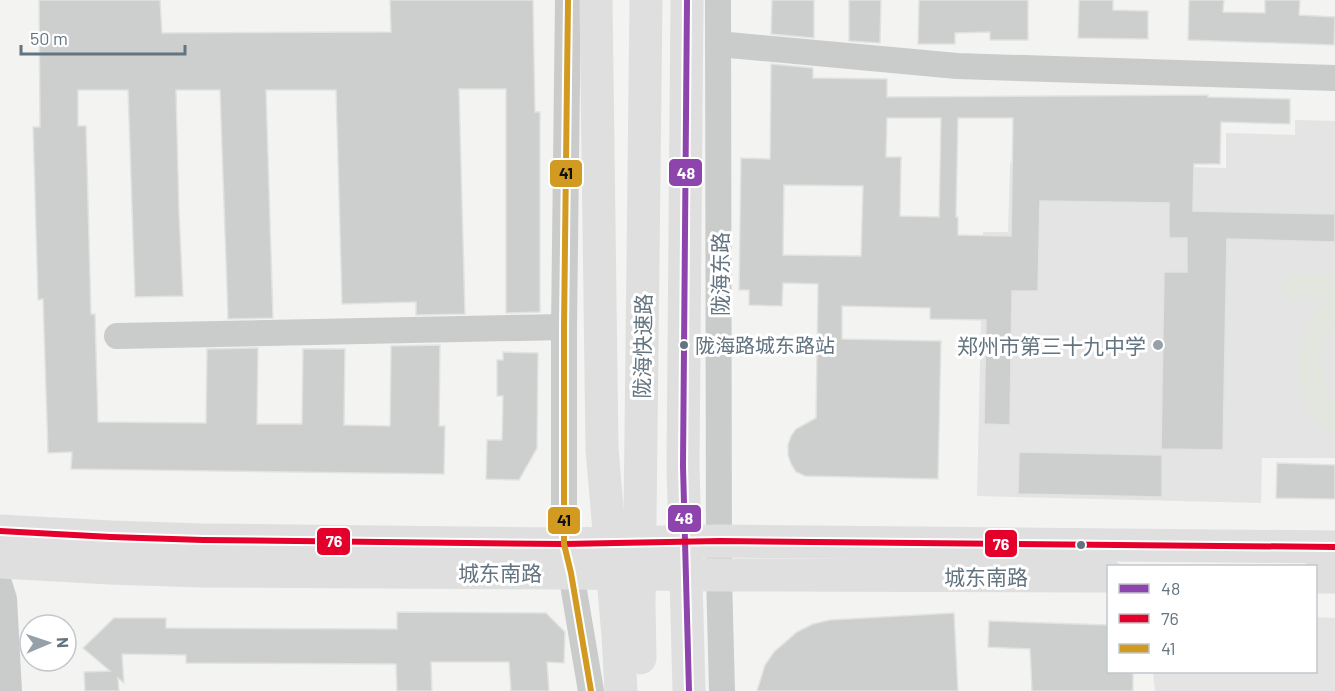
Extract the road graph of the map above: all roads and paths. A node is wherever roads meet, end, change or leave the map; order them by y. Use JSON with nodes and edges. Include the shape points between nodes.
{"nodes":[{"id":1,"x":568,"y":0,"type":"edge"},
{"id":2,"x":596,"y":0,"type":"edge"},
{"id":3,"x":646,"y":0,"type":"edge"},
{"id":4,"x":687,"y":0,"type":"edge"},
{"id":5,"x":718,"y":0,"type":"edge"},
{"id":6,"x":718,"y":44,"type":"junction"},
{"id":7,"x":1335,"y":78,"type":"edge"},
{"id":8,"x":564,"y":327,"type":"junction"},
{"id":9,"x":117,"y":336,"type":"dead end"},
{"id":10,"x":0,"y":531,"type":"edge"},
{"id":11,"x":720,"y":541,"type":"junction"},
{"id":12,"x":1335,"y":547,"type":"edge"},
{"id":13,"x":568,"y":558,"type":"junction"},
{"id":14,"x":0,"y":562,"type":"edge"},
{"id":15,"x":719,"y":575,"type":"junction"},
{"id":16,"x":1107,"y":576,"type":"edge"},
{"id":17,"x":1317,"y":577,"type":"edge"},
{"id":18,"x":1335,"y":577,"type":"edge"},
{"id":19,"x":0,"y":586,"type":"edge"},
{"id":20,"x":9,"y":691,"type":"edge"},
{"id":21,"x":591,"y":691,"type":"edge"},
{"id":22,"x":621,"y":691,"type":"edge"},
{"id":23,"x":641,"y":691,"type":"edge"},
{"id":24,"x":689,"y":691,"type":"edge"},
{"id":25,"x":722,"y":691,"type":"edge"}],
"edges":[{"from":1,"to":8,"type":"street"},
{"from":2,"to":22,"type":"main road","via":[[602,448]]},
{"from":3,"to":23,"type":"main road","name":"陇海快速路"},
{"from":4,"to":24,"type":"main road","name":"陇海快速路","via":[[683,466]]},
{"from":5,"to":6,"type":"street","name":"陇海东路"},
{"from":6,"to":7,"type":"street","via":[[957,66]]},
{"from":6,"to":11,"type":"street","name":"陇海东路"},
{"from":8,"to":9,"type":"street"},
{"from":8,"to":13,"type":"street"},
{"from":10,"to":13,"type":"main road","name":"城东南路"},
{"from":11,"to":12,"type":"main road","name":"城东南路"},
{"from":11,"to":13,"type":"main road","name":"城东南路"},
{"from":11,"to":15,"type":"street","name":"陇海东路"},
{"from":13,"to":14,"type":"main road","name":"城东南路","via":[[202,571]]},
{"from":13,"to":15,"type":"main road","name":"城东南路"},
{"from":13,"to":21,"type":"street"},
{"from":15,"to":16,"type":"main road","name":"城东南路"},
{"from":15,"to":25,"type":"street","name":"陇海东路"},
{"from":17,"to":18,"type":"main road"},
{"from":19,"to":20,"type":"street"}]}
